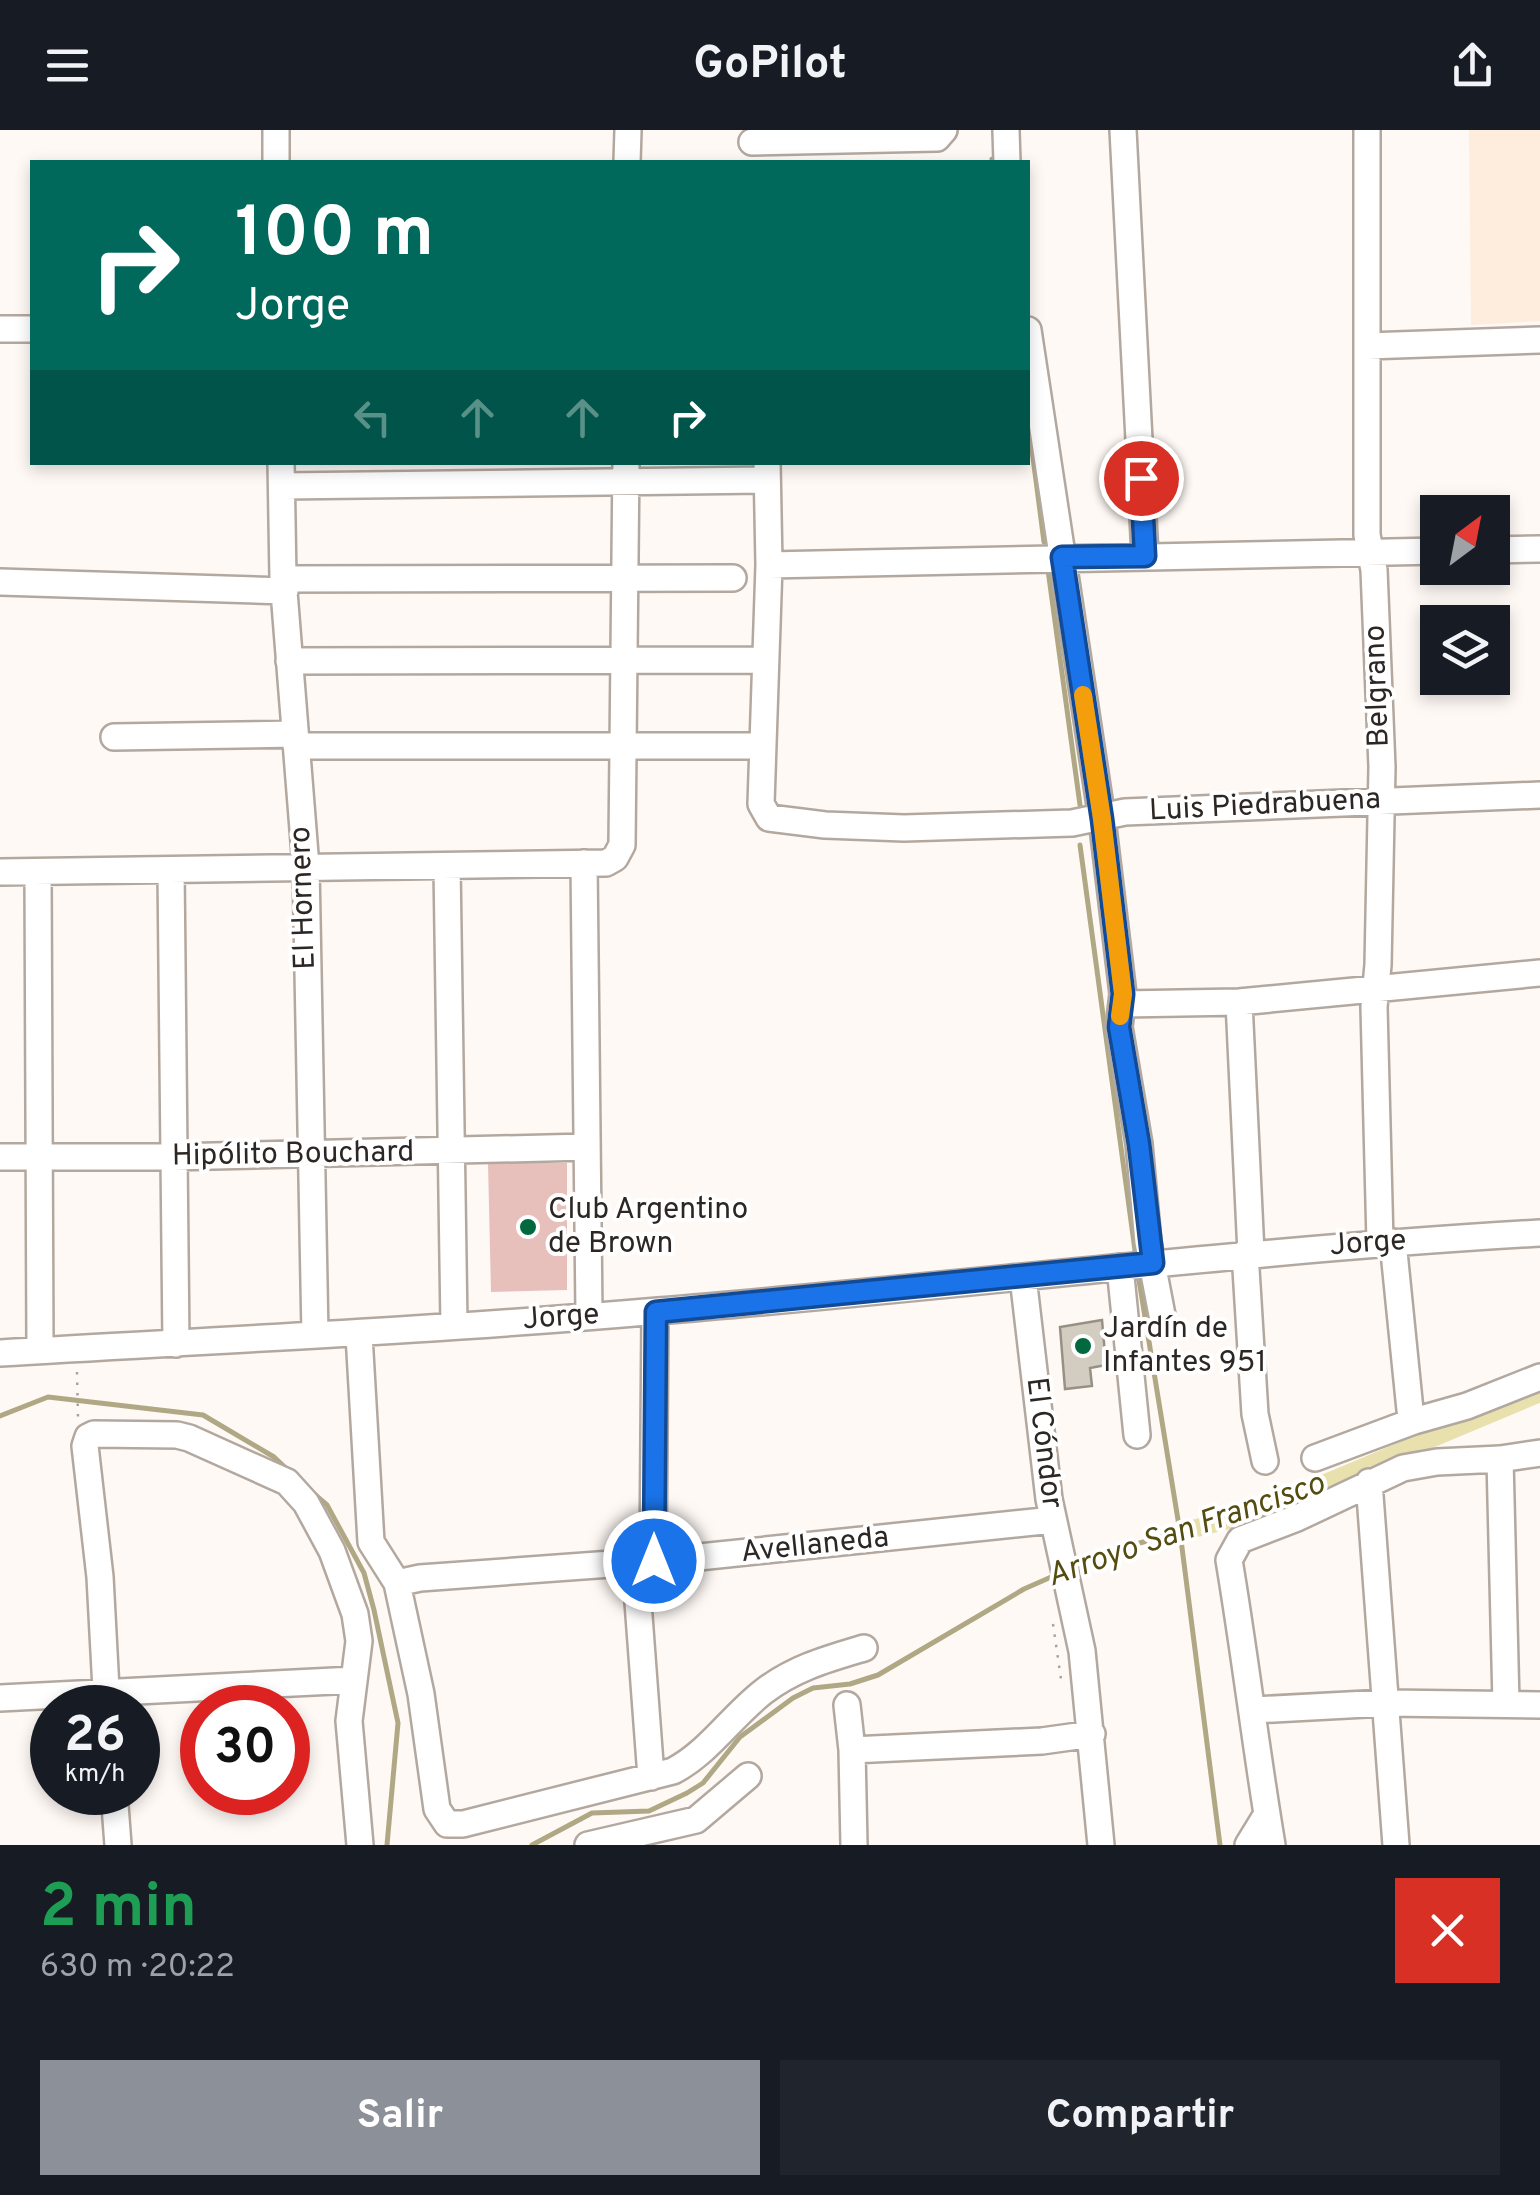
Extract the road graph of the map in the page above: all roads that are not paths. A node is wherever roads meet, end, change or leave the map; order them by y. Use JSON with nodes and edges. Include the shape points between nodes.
{"nodes":[{"id":1,"x":276,"y":130,"type":"edge"},
{"id":2,"x":628,"y":130,"type":"edge"},
{"id":3,"x":944,"y":130,"type":"edge"},
{"id":4,"x":995,"y":130,"type":"edge"},
{"id":5,"x":1006,"y":130,"type":"edge"},
{"id":6,"x":1020,"y":130,"type":"edge"},
{"id":7,"x":1122,"y":130,"type":"edge"},
{"id":8,"x":1367,"y":130,"type":"edge"},
{"id":9,"x":752,"y":145,"type":"edge"},
{"id":10,"x":276,"y":160,"type":"edge"},
{"id":11,"x":628,"y":160,"type":"edge"},
{"id":12,"x":1008,"y":160,"type":"edge"},
{"id":13,"x":0,"y":329,"type":"edge"},
{"id":14,"x":30,"y":329,"type":"edge"},
{"id":15,"x":1540,"y":340,"type":"edge"},
{"id":16,"x":1030,"y":343,"type":"edge"},
{"id":17,"x":1367,"y":346,"type":"junction"},
{"id":18,"x":767,"y":471,"type":"edge"},
{"id":19,"x":626,"y":472,"type":"edge"},
{"id":20,"x":282,"y":474,"type":"edge"},
{"id":21,"x":1540,"y":549,"type":"edge"},
{"id":22,"x":1510,"y":550,"type":"edge"},
{"id":23,"x":1420,"y":552,"type":"edge"},
{"id":24,"x":1370,"y":553,"type":"junction"},
{"id":25,"x":1145,"y":556,"type":"junction"},
{"id":26,"x":1062,"y":557,"type":"junction"},
{"id":27,"x":769,"y":564,"type":"junction"},
{"id":28,"x":733,"y":578,"type":"dead end"},
{"id":29,"x":624,"y":580,"type":"junction"},
{"id":30,"x":0,"y":582,"type":"edge"},
{"id":31,"x":284,"y":585,"type":"junction"},
{"id":32,"x":764,"y":660,"type":"junction"},
{"id":33,"x":290,"y":661,"type":"junction"},
{"id":34,"x":622,"y":661,"type":"junction"},
{"id":35,"x":114,"y":737,"type":"dead end"},
{"id":36,"x":296,"y":740,"type":"junction"},
{"id":37,"x":622,"y":744,"type":"junction"},
{"id":38,"x":762,"y":746,"type":"junction"},
{"id":39,"x":1540,"y":795,"type":"edge"},
{"id":40,"x":1381,"y":800,"type":"junction"},
{"id":41,"x":1102,"y":819,"type":"junction"},
{"id":42,"x":595,"y":863,"type":"junction"},
{"id":43,"x":447,"y":866,"type":"junction"},
{"id":44,"x":306,"y":867,"type":"junction"},
{"id":45,"x":171,"y":870,"type":"junction"},
{"id":46,"x":0,"y":872,"type":"edge"},
{"id":47,"x":38,"y":872,"type":"junction"},
{"id":48,"x":1540,"y":973,"type":"edge"},
{"id":49,"x":1376,"y":988,"type":"junction"},
{"id":50,"x":1239,"y":1002,"type":"junction"},
{"id":51,"x":1123,"y":1004,"type":"junction"},
{"id":52,"x":586,"y":1148,"type":"junction"},
{"id":53,"x":452,"y":1153,"type":"junction"},
{"id":54,"x":310,"y":1155,"type":"junction"},
{"id":55,"x":0,"y":1157,"type":"edge"},
{"id":56,"x":40,"y":1157,"type":"junction"},
{"id":57,"x":172,"y":1157,"type":"junction"},
{"id":58,"x":1540,"y":1233,"type":"edge"},
{"id":59,"x":1386,"y":1242,"type":"junction"},
{"id":60,"x":1248,"y":1253,"type":"junction"},
{"id":61,"x":1137,"y":1265,"type":"junction"},
{"id":62,"x":1023,"y":1277,"type":"junction"},
{"id":63,"x":656,"y":1312,"type":"junction"},
{"id":64,"x":1162,"y":1315,"type":"dead end"},
{"id":65,"x":589,"y":1316,"type":"junction"},
{"id":66,"x":454,"y":1325,"type":"junction"},
{"id":67,"x":359,"y":1334,"type":"junction"},
{"id":68,"x":315,"y":1335,"type":"junction"},
{"id":69,"x":176,"y":1344,"type":"junction"},
{"id":70,"x":40,"y":1350,"type":"junction"},
{"id":71,"x":0,"y":1353,"type":"edge"},
{"id":72,"x":1540,"y":1377,"type":"edge"},
{"id":73,"x":1414,"y":1421,"type":"junction"},
{"id":74,"x":1136,"y":1436,"type":"dead end"},
{"id":75,"x":1540,"y":1453,"type":"edge"},
{"id":76,"x":1315,"y":1458,"type":"dead end"},
{"id":77,"x":1500,"y":1459,"type":"junction"},
{"id":78,"x":1265,"y":1461,"type":"dead end"},
{"id":79,"x":1369,"y":1482,"type":"junction"},
{"id":80,"x":1055,"y":1531,"type":"junction"},
{"id":81,"x":644,"y":1562,"type":"junction"},
{"id":82,"x":397,"y":1583,"type":"junction"},
{"id":83,"x":864,"y":1648,"type":"dead end"},
{"id":84,"x":354,"y":1680,"type":"junction"},
{"id":85,"x":106,"y":1685,"type":"edge"},
{"id":86,"x":160,"y":1695,"type":"edge"},
{"id":87,"x":0,"y":1698,"type":"edge"},
{"id":88,"x":30,"y":1698,"type":"edge"},
{"id":89,"x":1506,"y":1703,"type":"junction"},
{"id":90,"x":1385,"y":1704,"type":"junction"},
{"id":91,"x":847,"y":1705,"type":"dead end"},
{"id":92,"x":1540,"y":1705,"type":"edge"},
{"id":93,"x":1254,"y":1710,"type":"junction"},
{"id":94,"x":1092,"y":1734,"type":"junction"},
{"id":95,"x":852,"y":1750,"type":"junction"},
{"id":96,"x":748,"y":1776,"type":"dead end"},
{"id":97,"x":650,"y":1777,"type":"junction"},
{"id":98,"x":1266,"y":1814,"type":"junction"},
{"id":99,"x":116,"y":1815,"type":"edge"},
{"id":100,"x":118,"y":1845,"type":"edge"},
{"id":101,"x":360,"y":1845,"type":"edge"},
{"id":102,"x":588,"y":1845,"type":"edge"},
{"id":103,"x":854,"y":1845,"type":"edge"},
{"id":104,"x":1101,"y":1845,"type":"edge"},
{"id":105,"x":1248,"y":1845,"type":"edge"},
{"id":106,"x":1272,"y":1845,"type":"edge"},
{"id":107,"x":1396,"y":1845,"type":"edge"}],
"edges":[{"from":1,"to":10,"type":"street"},
{"from":2,"to":11,"type":"street"},
{"from":3,"to":9,"type":"street","via":[[937,138]]},
{"from":4,"to":5,"type":"street"},
{"from":5,"to":6,"type":"street"},
{"from":5,"to":12,"type":"street"},
{"from":7,"to":25,"type":"street"},
{"from":8,"to":17,"type":"street","name":"Belgrano"},
{"from":13,"to":14,"type":"street"},
{"from":15,"to":17,"type":"street"},
{"from":16,"to":26,"type":"street"},
{"from":17,"to":24,"type":"street","name":"Belgrano"},
{"from":18,"to":19,"type":"street"},
{"from":18,"to":27,"type":"street"},
{"from":19,"to":20,"type":"street"},
{"from":19,"to":29,"type":"street"},
{"from":20,"to":31,"type":"street","name":"El Hornero"},
{"from":21,"to":22,"type":"street"},
{"from":23,"to":24,"type":"street"},
{"from":24,"to":25,"type":"street"},
{"from":24,"to":40,"type":"street","name":"Belgrano"},
{"from":25,"to":26,"type":"street"},
{"from":26,"to":27,"type":"street"},
{"from":26,"to":41,"type":"street"},
{"from":27,"to":32,"type":"street"},
{"from":28,"to":29,"type":"street"},
{"from":29,"to":31,"type":"street"},
{"from":29,"to":34,"type":"street"},
{"from":30,"to":31,"type":"street"},
{"from":31,"to":33,"type":"street","name":"El Hornero"},
{"from":32,"to":34,"type":"street"},
{"from":32,"to":38,"type":"street"},
{"from":33,"to":34,"type":"street"},
{"from":33,"to":36,"type":"street","name":"El Hornero"},
{"from":34,"to":37,"type":"street"},
{"from":35,"to":36,"type":"street"},
{"from":36,"to":37,"type":"street"},
{"from":36,"to":44,"type":"street","name":"El Hornero"},
{"from":37,"to":38,"type":"street"},
{"from":37,"to":42,"type":"street","via":[[622,845],[615,858]]},
{"from":38,"to":41,"type":"street","name":"Luis Piedrabuena","via":[[761,804],[778,821],[904,828]]},
{"from":39,"to":40,"type":"street","name":"Luis Piedrabuena"},
{"from":40,"to":41,"type":"street","name":"Luis Piedrabuena","via":[[1126,812]]},
{"from":40,"to":49,"type":"street","name":"Belgrano"},
{"from":41,"to":51,"type":"street"},
{"from":42,"to":43,"type":"street"},
{"from":42,"to":52,"type":"street"},
{"from":43,"to":44,"type":"street"},
{"from":43,"to":53,"type":"street"},
{"from":44,"to":45,"type":"street"},
{"from":44,"to":54,"type":"street","name":"El Hornero"},
{"from":45,"to":47,"type":"street"},
{"from":45,"to":57,"type":"street"},
{"from":46,"to":47,"type":"street"},
{"from":47,"to":56,"type":"street"},
{"from":48,"to":49,"type":"street"},
{"from":49,"to":50,"type":"street"},
{"from":49,"to":59,"type":"street","name":"Belgrano"},
{"from":50,"to":51,"type":"street"},
{"from":50,"to":60,"type":"street"},
{"from":51,"to":61,"type":"street","via":[[1119,1027],[1139,1144]]},
{"from":52,"to":53,"type":"street","name":"Hipólito Bouchard"},
{"from":52,"to":65,"type":"street"},
{"from":53,"to":54,"type":"street","name":"Hipólito Bouchard"},
{"from":53,"to":66,"type":"street"},
{"from":54,"to":57,"type":"street","name":"Hipólito Bouchard"},
{"from":54,"to":68,"type":"street","name":"El Hornero"},
{"from":55,"to":56,"type":"street","name":"Hipólito Bouchard"},
{"from":56,"to":57,"type":"street","name":"Hipólito Bouchard"},
{"from":56,"to":70,"type":"street"},
{"from":57,"to":69,"type":"street"},
{"from":58,"to":59,"type":"street","name":"Jorge"},
{"from":59,"to":60,"type":"street","name":"Jorge"},
{"from":59,"to":73,"type":"street","name":"Belgrano"},
{"from":60,"to":61,"type":"street","name":"Jorge"},
{"from":60,"to":78,"type":"street","via":[[1255,1414]]},
{"from":61,"to":62,"type":"street","name":"Jorge"},
{"from":61,"to":64,"type":"street"},
{"from":61,"to":74,"type":"street"},
{"from":62,"to":63,"type":"street","name":"Jorge"},
{"from":62,"to":80,"type":"street","name":"El Cóndor"},
{"from":63,"to":65,"type":"street","name":"Jorge"},
{"from":63,"to":81,"type":"street"},
{"from":65,"to":66,"type":"street","name":"Jorge"},
{"from":66,"to":67,"type":"street","name":"Jorge"},
{"from":67,"to":68,"type":"street","name":"Jorge"},
{"from":67,"to":82,"type":"street","via":[[371,1542]]},
{"from":68,"to":69,"type":"street","name":"Jorge"},
{"from":69,"to":70,"type":"street","name":"Jorge"},
{"from":70,"to":71,"type":"street","name":"Jorge"},
{"from":72,"to":73,"type":"street"},
{"from":73,"to":76,"type":"street"},
{"from":75,"to":77,"type":"street"},
{"from":77,"to":79,"type":"street","via":[[1418,1464]]},
{"from":77,"to":89,"type":"street"},
{"from":79,"to":90,"type":"street"},
{"from":79,"to":93,"type":"street","via":[[1240,1540],[1229,1560]]},
{"from":80,"to":81,"type":"street","name":"Avellaneda"},
{"from":80,"to":94,"type":"street","name":"El Cóndor"},
{"from":81,"to":82,"type":"street","name":"Avellaneda"},
{"from":81,"to":97,"type":"street"},
{"from":82,"to":97,"type":"street","via":[[437,1809],[446,1824]]},
{"from":83,"to":97,"type":"street","via":[[800,1667],[760,1694],[697,1756]]},
{"from":84,"to":85,"type":"street","via":[[360,1640],[355,1614],[332,1551],[287,1482],[190,1438],[88,1436]]},
{"from":84,"to":86,"type":"street"},
{"from":84,"to":101,"type":"street","via":[[349,1721]]},
{"from":87,"to":88,"type":"street"},
{"from":89,"to":90,"type":"street"},
{"from":89,"to":92,"type":"street"},
{"from":90,"to":93,"type":"street"},
{"from":90,"to":107,"type":"street"},
{"from":91,"to":95,"type":"street"},
{"from":93,"to":98,"type":"street"},
{"from":94,"to":95,"type":"street"},
{"from":94,"to":104,"type":"street","name":"El Cóndor"},
{"from":95,"to":103,"type":"street"},
{"from":96,"to":102,"type":"street","via":[[696,1820]]},
{"from":98,"to":105,"type":"street"},
{"from":98,"to":106,"type":"street"},
{"from":99,"to":100,"type":"street"}]}
